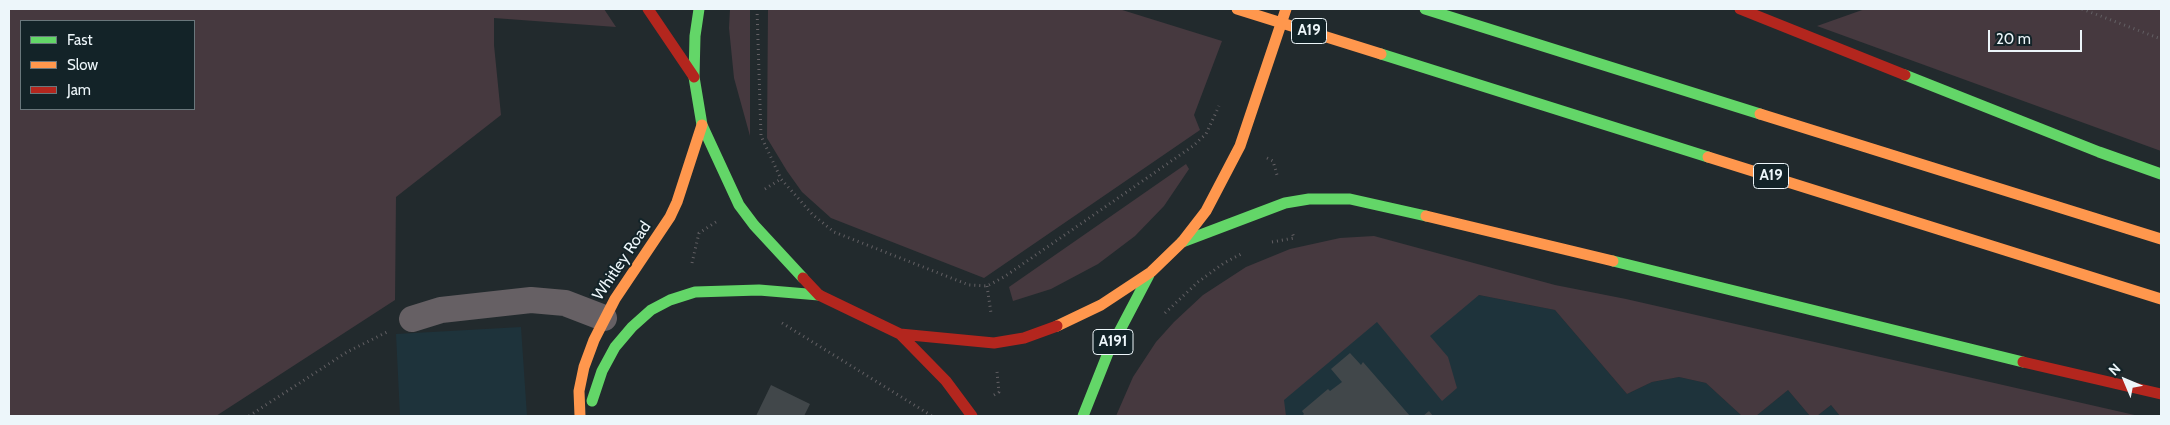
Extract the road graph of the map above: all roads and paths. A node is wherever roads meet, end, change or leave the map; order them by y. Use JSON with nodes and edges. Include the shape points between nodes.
{"nodes":[{"id":1,"x":648,"y":9,"type":"edge"},
{"id":2,"x":699,"y":9,"type":"edge"},
{"id":3,"x":757,"y":9,"type":"edge"},
{"id":4,"x":1236,"y":9,"type":"edge"},
{"id":5,"x":1286,"y":9,"type":"edge"},
{"id":6,"x":1425,"y":9,"type":"edge"},
{"id":7,"x":1740,"y":9,"type":"edge"},
{"id":8,"x":2082,"y":9,"type":"edge"},
{"id":9,"x":2161,"y":39,"type":"edge"},
{"id":10,"x":694,"y":77,"type":"junction"},
{"id":11,"x":1220,"y":103,"type":"dead end"},
{"id":12,"x":702,"y":126,"type":"junction"},
{"id":13,"x":1206,"y":134,"type":"junction"},
{"id":14,"x":1240,"y":146,"type":"junction"},
{"id":15,"x":2161,"y":174,"type":"edge"},
{"id":16,"x":1285,"y":203,"type":"junction"},
{"id":17,"x":699,"y":233,"type":"dead end"},
{"id":18,"x":2161,"y":239,"type":"edge"},
{"id":19,"x":1182,"y":242,"type":"junction"},
{"id":20,"x":1269,"y":243,"type":"dead end"},
{"id":21,"x":1247,"y":251,"type":"dead end"},
{"id":22,"x":692,"y":264,"type":"dead end"},
{"id":23,"x":1151,"y":272,"type":"junction"},
{"id":24,"x":819,"y":294,"type":"junction"},
{"id":25,"x":2161,"y":298,"type":"edge"},
{"id":26,"x":1162,"y":317,"type":"dead end"},
{"id":27,"x":604,"y":318,"type":"junction"},
{"id":28,"x":412,"y":319,"type":"joint"},
{"id":29,"x":780,"y":322,"type":"dead end"},
{"id":30,"x":900,"y":334,"type":"junction"},
{"id":31,"x":2161,"y":394,"type":"edge"},
{"id":32,"x":249,"y":416,"type":"edge"},
{"id":33,"x":580,"y":416,"type":"edge"},
{"id":34,"x":589,"y":416,"type":"edge"},
{"id":35,"x":933,"y":416,"type":"edge"},
{"id":36,"x":972,"y":416,"type":"edge"},
{"id":37,"x":1083,"y":416,"type":"edge"}],
"edges":[{"from":1,"to":10,"type":"main road"},
{"from":2,"to":10,"type":"main road"},
{"from":3,"to":13,"type":"path","via":[[761,136],[781,178],[812,214],[834,232],[969,285],[987,286],[1004,277]]},
{"from":4,"to":25,"type":"main road","number":"A19","bridge":true},
{"from":5,"to":14,"type":"main road"},
{"from":6,"to":18,"type":"main road"},
{"from":7,"to":15,"type":"main road"},
{"from":8,"to":9,"type":"path"},
{"from":10,"to":12,"type":"main road"},
{"from":11,"to":13,"type":"path"},
{"from":12,"to":24,"type":"main road","via":[[740,205],[754,225]]},
{"from":12,"to":27,"type":"main road","name":"Whitley Road","via":[[670,217]]},
{"from":13,"to":14,"type":"path"},
{"from":14,"to":16,"type":"path","via":[[1273,161]]},
{"from":14,"to":19,"type":"main road","via":[[1206,211]]},
{"from":16,"to":19,"type":"main road"},
{"from":16,"to":20,"type":"path","via":[[1294,238]]},
{"from":16,"to":31,"type":"main road","via":[[1350,199],[1376,204],[1910,336]]},
{"from":17,"to":22,"type":"path"},
{"from":19,"to":23,"type":"main road"},
{"from":21,"to":26,"type":"path","via":[[1198,282]]},
{"from":23,"to":30,"type":"main road","via":[[1101,305],[1024,338],[994,343]]},
{"from":23,"to":37,"type":"main road","number":"A191","via":[[1108,353]]},
{"from":24,"to":30,"type":"main road"},
{"from":24,"to":34,"type":"main road","via":[[759,290],[695,292],[651,310],[615,347],[599,380]]},
{"from":27,"to":28,"type":"street","via":[[565,303],[531,300],[441,310]]},
{"from":27,"to":33,"type":"main road","name":"Whitley Road","via":[[584,367],[579,391]]},
{"from":28,"to":32,"type":"path","via":[[348,352]]},
{"from":29,"to":35,"type":"path"},
{"from":30,"to":36,"type":"main road","via":[[946,381]]}]}
